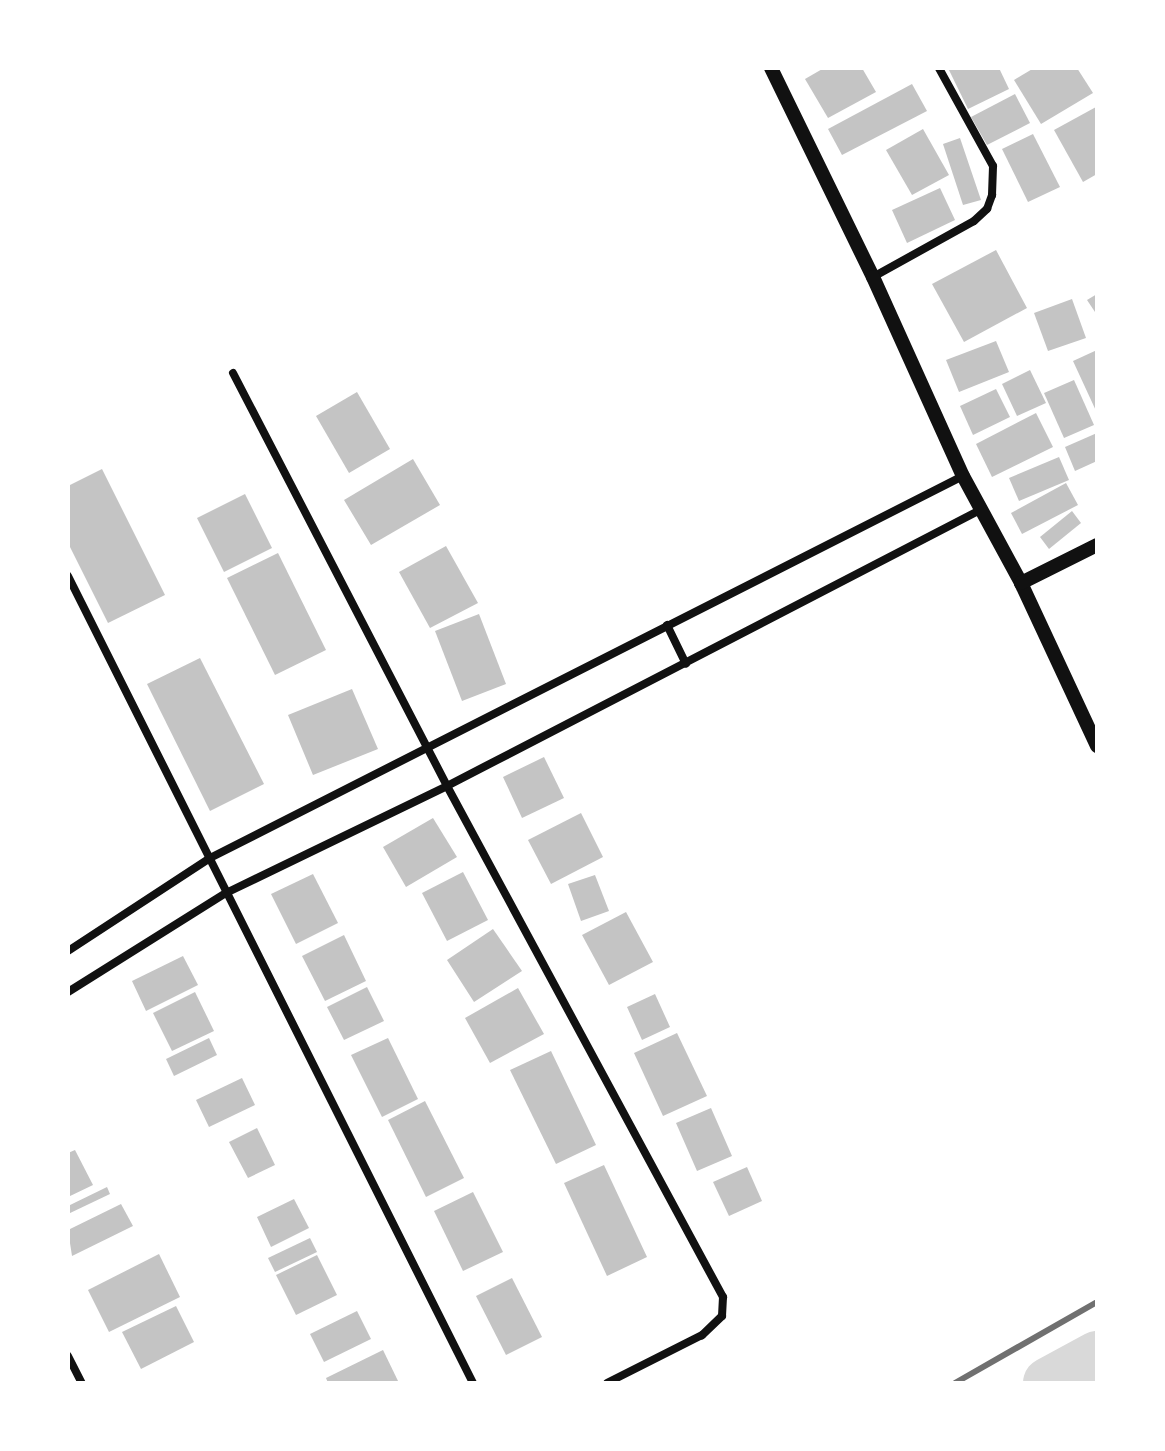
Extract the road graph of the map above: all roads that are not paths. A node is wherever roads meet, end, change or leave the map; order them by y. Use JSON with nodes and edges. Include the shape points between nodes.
{"nodes":[{"id":1,"x":771,"y":68,"type":"edge"},
{"id":2,"x":939,"y":68,"type":"edge"},
{"id":3,"x":873,"y":277,"type":"junction"},
{"id":4,"x":233,"y":373,"type":"dead end"},
{"id":5,"x":963,"y":476,"type":"junction"},
{"id":6,"x":982,"y":509,"type":"junction"},
{"id":7,"x":1097,"y":545,"type":"edge"},
{"id":8,"x":68,"y":576,"type":"edge"},
{"id":9,"x":1021,"y":583,"type":"junction"},
{"id":10,"x":667,"y":625,"type":"junction"},
{"id":11,"x":686,"y":664,"type":"junction"},
{"id":12,"x":1097,"y":746,"type":"edge"},
{"id":13,"x":428,"y":749,"type":"junction"},
{"id":14,"x":447,"y":786,"type":"junction"},
{"id":15,"x":210,"y":858,"type":"junction"},
{"id":16,"x":226,"y":893,"type":"junction"},
{"id":17,"x":68,"y":951,"type":"edge"},
{"id":18,"x":68,"y":992,"type":"edge"},
{"id":19,"x":68,"y":1356,"type":"edge"},
{"id":20,"x":82,"y":1383,"type":"edge"},
{"id":21,"x":473,"y":1383,"type":"edge"},
{"id":22,"x":607,"y":1383,"type":"edge"}],
"edges":[{"from":1,"to":3,"type":"street"},
{"from":2,"to":3,"type":"street","via":[[993,166],[992,195],[974,221]]},
{"from":3,"to":5,"type":"street"},
{"from":4,"to":13,"type":"street"},
{"from":5,"to":6,"type":"street"},
{"from":5,"to":10,"type":"street"},
{"from":6,"to":9,"type":"street"},
{"from":6,"to":11,"type":"street"},
{"from":7,"to":9,"type":"street"},
{"from":8,"to":15,"type":"street"},
{"from":9,"to":12,"type":"street"},
{"from":10,"to":11,"type":"street"},
{"from":10,"to":13,"type":"street"},
{"from":11,"to":14,"type":"street"},
{"from":13,"to":14,"type":"street"},
{"from":13,"to":15,"type":"street"},
{"from":14,"to":16,"type":"street"},
{"from":14,"to":22,"type":"street","via":[[723,1297],[722,1316],[702,1335]]},
{"from":15,"to":16,"type":"street"},
{"from":15,"to":17,"type":"street"},
{"from":16,"to":18,"type":"street"},
{"from":16,"to":21,"type":"street"},
{"from":19,"to":20,"type":"street"}]}
